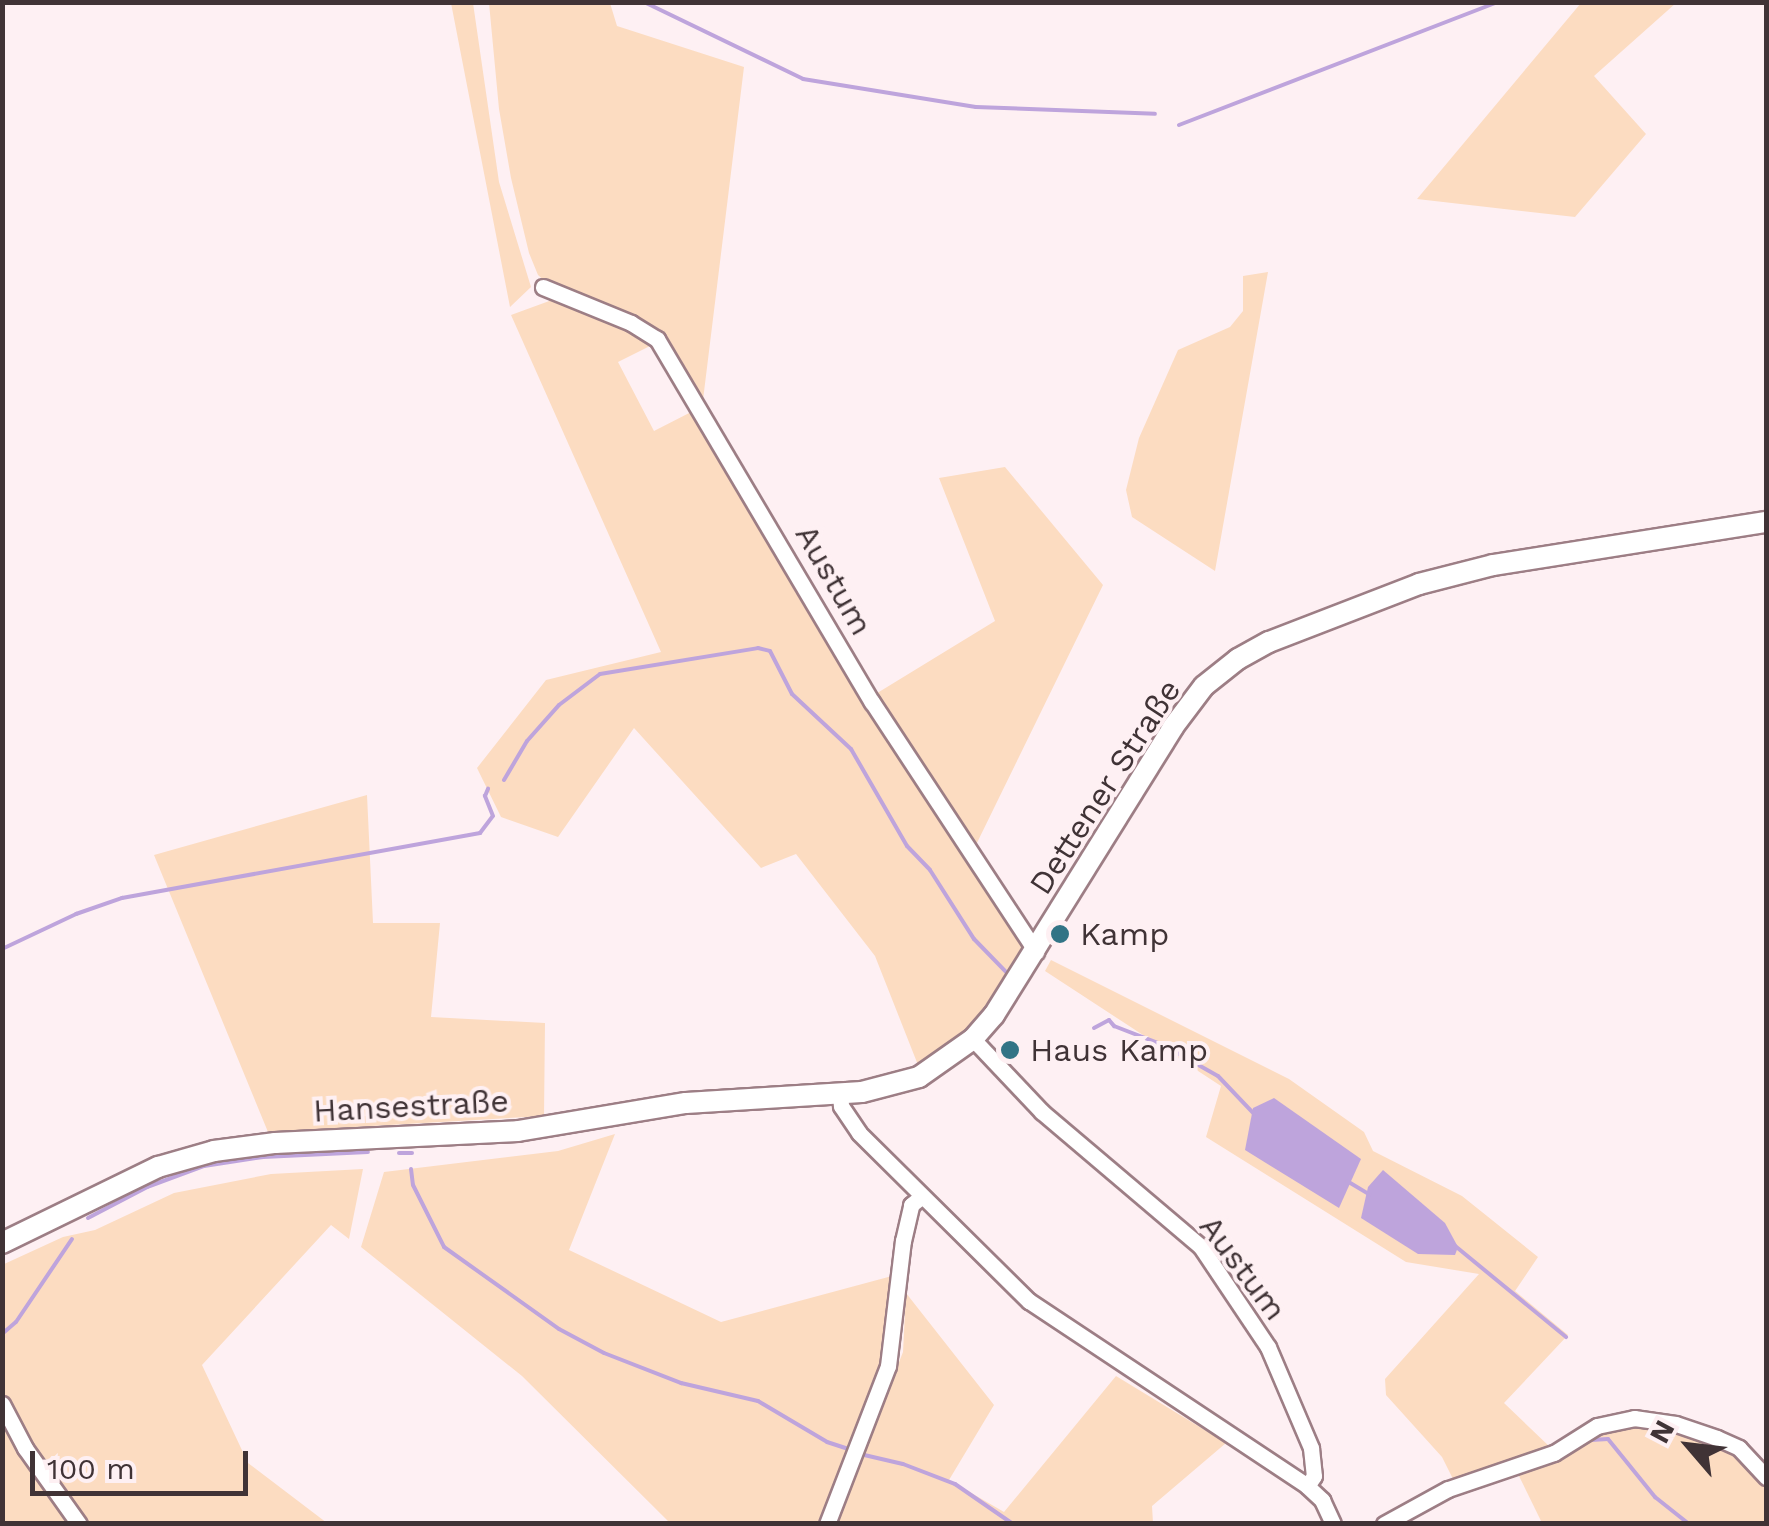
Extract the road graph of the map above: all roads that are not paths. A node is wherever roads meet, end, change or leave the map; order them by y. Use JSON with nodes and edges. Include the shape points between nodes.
{"nodes":[{"id":1,"x":542,"y":287,"type":"dead end"},
{"id":2,"x":1766,"y":522,"type":"edge"},
{"id":3,"x":1036,"y":952,"type":"junction"},
{"id":4,"x":973,"y":1040,"type":"junction"},
{"id":5,"x":840,"y":1095,"type":"junction"},
{"id":6,"x":921,"y":1197,"type":"junction"},
{"id":7,"x":2,"y":1243,"type":"edge"},
{"id":8,"x":2,"y":1404,"type":"edge"},
{"id":9,"x":1766,"y":1477,"type":"edge"},
{"id":10,"x":1307,"y":1486,"type":"junction"},
{"id":11,"x":79,"y":1524,"type":"edge"},
{"id":12,"x":827,"y":1524,"type":"edge"},
{"id":13,"x":1334,"y":1524,"type":"edge"},
{"id":14,"x":1384,"y":1524,"type":"edge"}],
"edges":[{"from":1,"to":3,"type":"street","name":"Austum","via":[[657,340],[902,750]]},
{"from":2,"to":3,"type":"street","name":"Dettener Straße","via":[[1419,584],[1238,660],[1204,686],[1173,727]]},
{"from":3,"to":4,"type":"street","name":"Dettener Straße"},
{"from":4,"to":5,"type":"street","name":"Dettener Straße","via":[[919,1077]]},
{"from":4,"to":10,"type":"street","name":"Austum","via":[[1042,1112],[1201,1246],[1268,1347],[1310,1448],[1314,1476]]},
{"from":5,"to":6,"type":"street","via":[[849,1122]]},
{"from":5,"to":7,"type":"street","name":"Hansestraße","via":[[686,1103],[518,1131],[227,1148],[158,1167]]},
{"from":6,"to":10,"type":"street","via":[[1029,1301]]},
{"from":6,"to":12,"type":"street","via":[[911,1205],[888,1366]]},
{"from":8,"to":11,"type":"street"},
{"from":9,"to":14,"type":"street","via":[[1740,1448],[1676,1424],[1634,1418],[1597,1426],[1554,1452],[1448,1489]]},
{"from":10,"to":13,"type":"street"}]}
